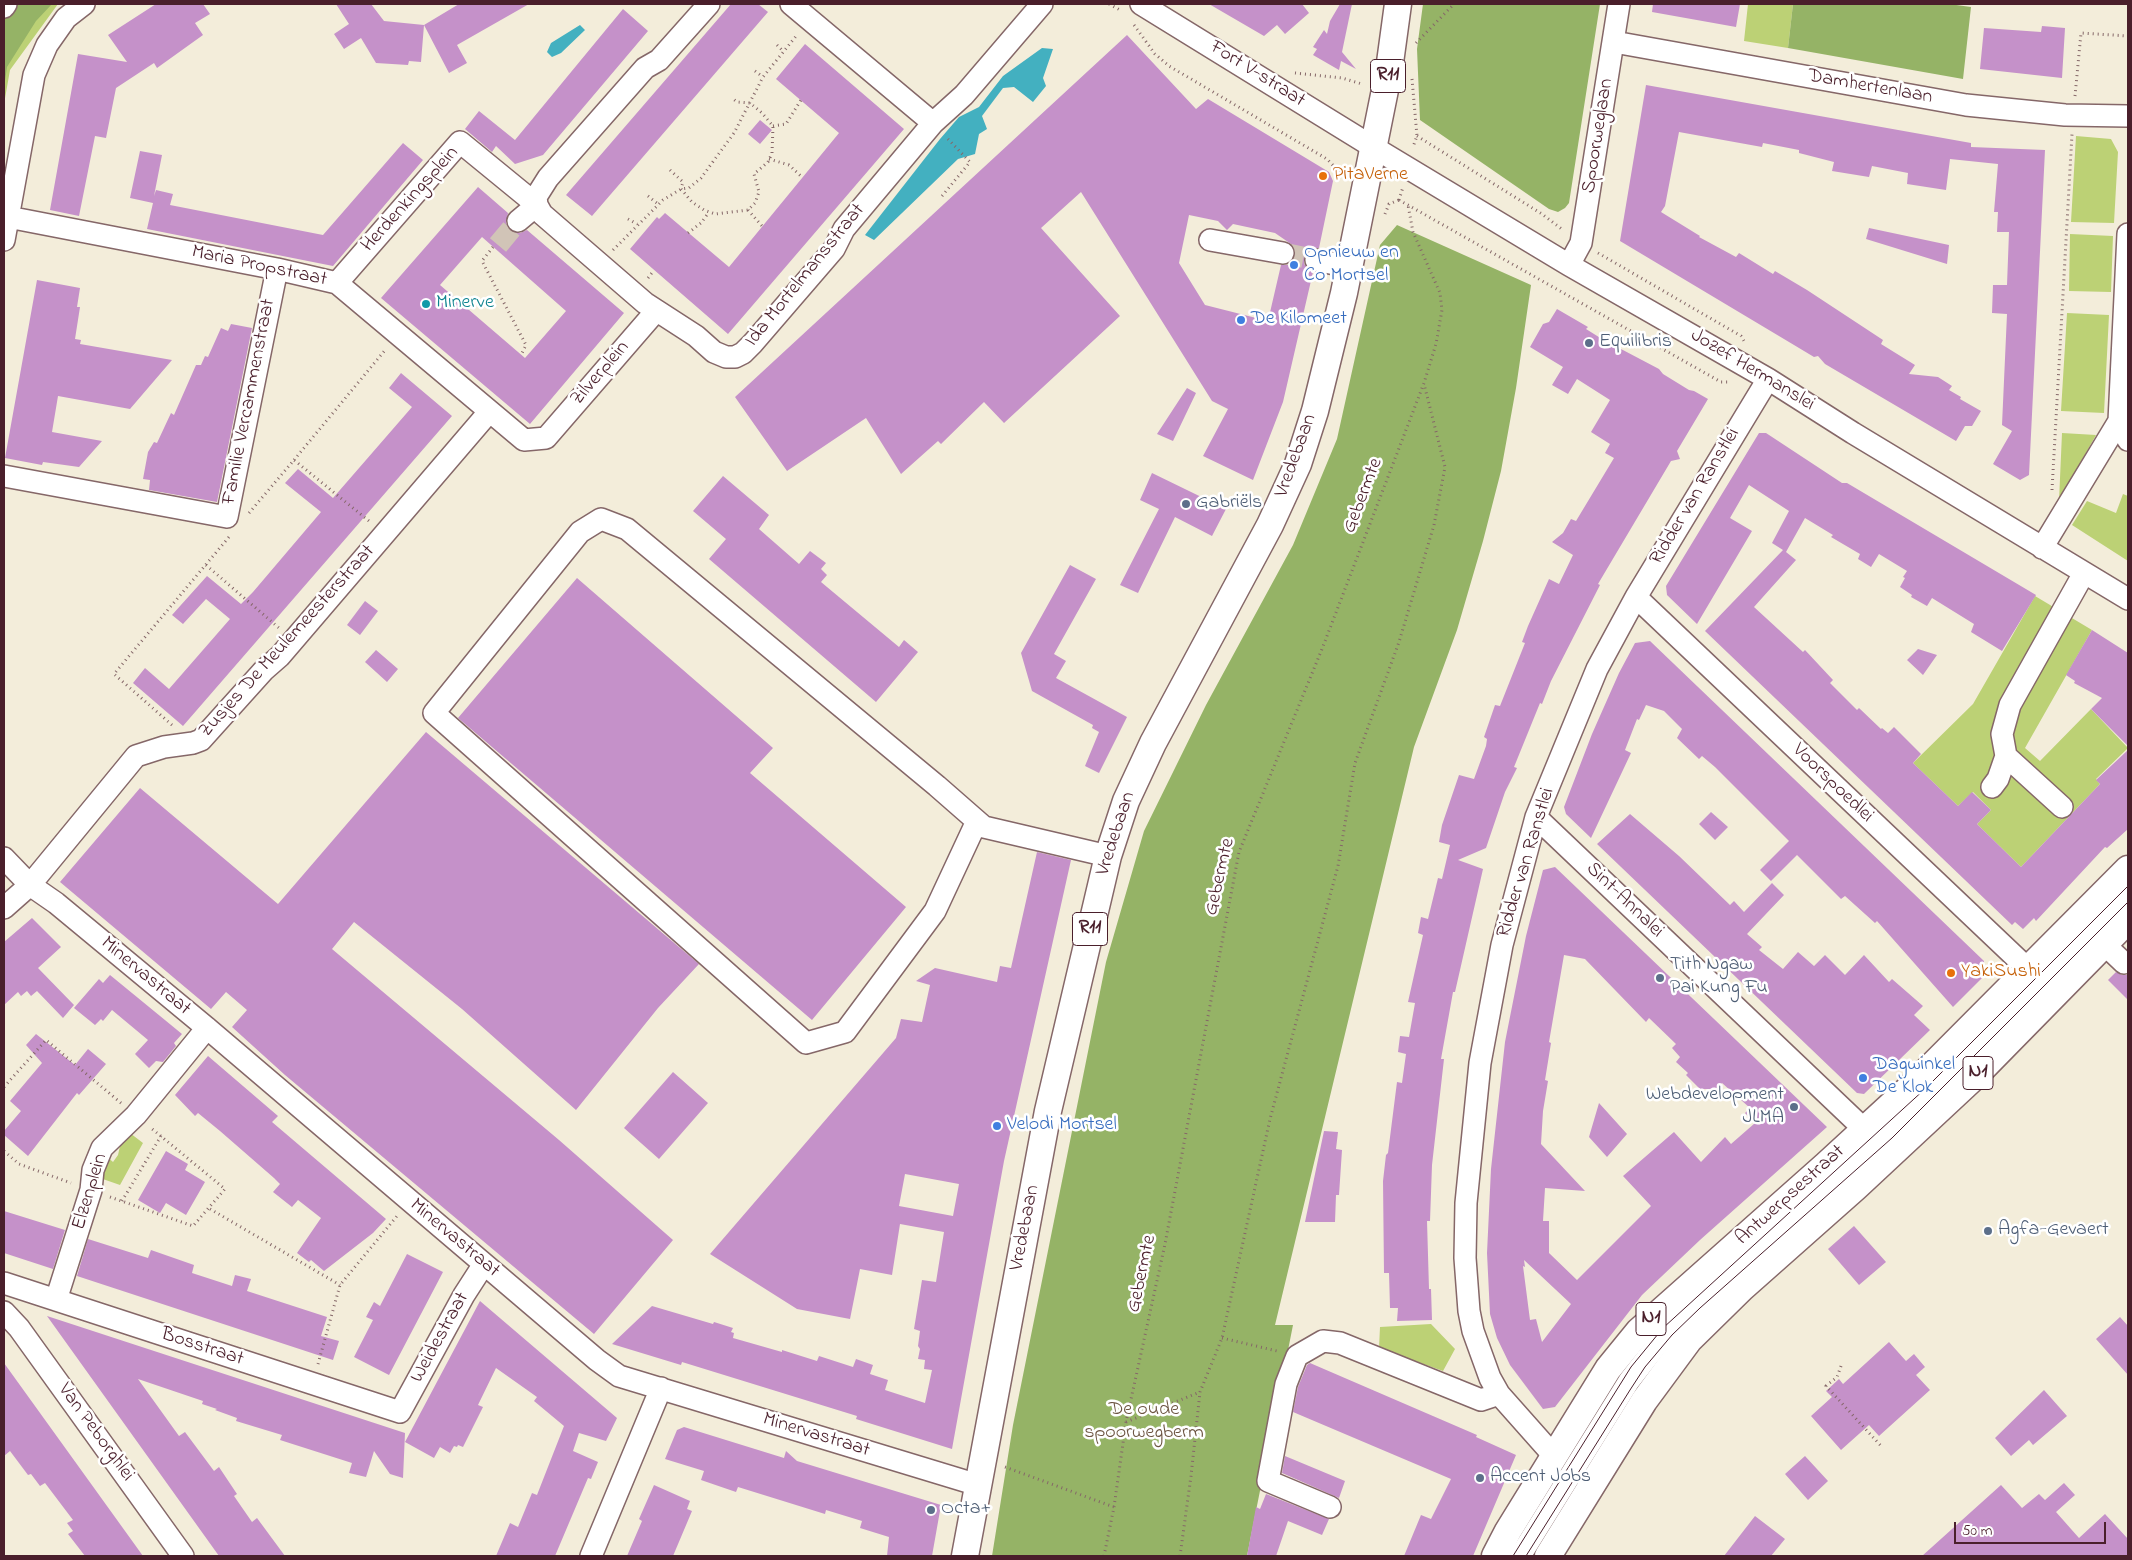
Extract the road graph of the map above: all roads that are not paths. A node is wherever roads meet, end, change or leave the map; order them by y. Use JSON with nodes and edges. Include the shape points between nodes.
{"nodes":[{"id":1,"x":6,"y":4,"type":"edge"},
{"id":2,"x":84,"y":4,"type":"edge"},
{"id":3,"x":709,"y":4,"type":"edge"},
{"id":4,"x":791,"y":4,"type":"edge"},
{"id":5,"x":1042,"y":4,"type":"edge"},
{"id":6,"x":1398,"y":4,"type":"edge"},
{"id":7,"x":1619,"y":4,"type":"edge"},
{"id":8,"x":4,"y":7,"type":"edge"},
{"id":9,"x":1133,"y":13,"type":"edge"},
{"id":10,"x":1614,"y":42,"type":"junction"},
{"id":11,"x":2128,"y":116,"type":"edge"},
{"id":12,"x":933,"y":123,"type":"junction"},
{"id":13,"x":1373,"y":147,"type":"junction"},
{"id":14,"x":537,"y":205,"type":"junction"},
{"id":15,"x":8,"y":217,"type":"junction"},
{"id":16,"x":518,"y":221,"type":"tunnel mouth"},
{"id":17,"x":2128,"y":234,"type":"edge"},
{"id":18,"x":4,"y":240,"type":"edge"},
{"id":19,"x":1210,"y":240,"type":"dead end"},
{"id":20,"x":1283,"y":253,"type":"tunnel mouth"},
{"id":21,"x":1316,"y":260,"type":"tunnel mouth"},
{"id":22,"x":1568,"y":264,"type":"junction"},
{"id":23,"x":1349,"y":267,"type":"junction"},
{"id":24,"x":277,"y":269,"type":"junction"},
{"id":25,"x":337,"y":283,"type":"junction"},
{"id":26,"x":656,"y":311,"type":"junction"},
{"id":27,"x":1768,"y":379,"type":"junction"},
{"id":28,"x":490,"y":412,"type":"junction"},
{"id":29,"x":2124,"y":430,"type":"edge"},
{"id":30,"x":546,"y":438,"type":"joint"},
{"id":31,"x":4,"y":476,"type":"edge"},
{"id":32,"x":2042,"y":548,"type":"junction"},
{"id":33,"x":2084,"y":573,"type":"junction"},
{"id":34,"x":1636,"y":597,"type":"junction"},
{"id":35,"x":2128,"y":599,"type":"edge"},
{"id":36,"x":2006,"y":756,"type":"junction"},
{"id":37,"x":1992,"y":787,"type":"dead end"},
{"id":38,"x":2062,"y":808,"type":"dead end"},
{"id":39,"x":1536,"y":817,"type":"junction"},
{"id":40,"x":977,"y":821,"type":"junction"},
{"id":41,"x":1108,"y":856,"type":"junction"},
{"id":42,"x":4,"y":858,"type":"edge"},
{"id":43,"x":2128,"y":869,"type":"edge"},
{"id":44,"x":30,"y":885,"type":"junction"},
{"id":45,"x":2128,"y":894,"type":"edge"},
{"id":46,"x":4,"y":908,"type":"edge"},
{"id":47,"x":2128,"y":920,"type":"edge"},
{"id":48,"x":2104,"y":944,"type":"junction"},
{"id":49,"x":2124,"y":963,"type":"dead end"},
{"id":50,"x":2028,"y":969,"type":"junction"},
{"id":51,"x":207,"y":1028,"type":"junction"},
{"id":52,"x":1865,"y":1130,"type":"junction"},
{"id":53,"x":484,"y":1264,"type":"junction"},
{"id":54,"x":4,"y":1283,"type":"edge"},
{"id":55,"x":56,"y":1300,"type":"junction"},
{"id":56,"x":4,"y":1312,"type":"edge"},
{"id":57,"x":662,"y":1388,"type":"junction"},
{"id":58,"x":1499,"y":1394,"type":"junction"},
{"id":59,"x":400,"y":1412,"type":"joint"},
{"id":60,"x":1554,"y":1456,"type":"junction"},
{"id":61,"x":978,"y":1485,"type":"junction"},
{"id":62,"x":1330,"y":1507,"type":"dead end"},
{"id":63,"x":183,"y":1556,"type":"edge"},
{"id":64,"x":591,"y":1556,"type":"edge"},
{"id":65,"x":965,"y":1556,"type":"edge"},
{"id":66,"x":1495,"y":1556,"type":"edge"},
{"id":67,"x":1520,"y":1556,"type":"edge"},
{"id":68,"x":1548,"y":1556,"type":"edge"}],
"edges":[{"from":1,"to":8,"type":"street"},
{"from":2,"to":15,"type":"street","via":[[66,18],[34,75]]},
{"from":3,"to":14,"type":"street","via":[[659,60],[645,68],[548,178],[536,196]]},
{"from":4,"to":12,"type":"street"},
{"from":5,"to":12,"type":"street","name":"Ida Mortelmansstraat","via":[[964,95]]},
{"from":6,"to":13,"type":"main road","number":"R11"},
{"from":7,"to":10,"type":"street","name":"Spoorweglaan"},
{"from":9,"to":13,"type":"street","name":"Fort V-straat"},
{"from":10,"to":11,"type":"street","name":"Damhertenlaan","via":[[1966,105],[2073,115]]},
{"from":10,"to":22,"type":"street","name":"Spoorweglaan","via":[[1581,243]]},
{"from":12,"to":26,"type":"street","name":"Ida Mortelmansstraat","via":[[844,229],[834,249],[743,353],[726,357],[714,352],[696,336]]},
{"from":13,"to":22,"type":"street","name":"Jozef Hermanslei"},
{"from":13,"to":23,"type":"main road","name":"Vredebaan","number":"R11"},
{"from":14,"to":16,"type":"street"},
{"from":14,"to":25,"type":"street","name":"Herdenkingsplein","via":[[460,142]]},
{"from":14,"to":26,"type":"street","name":"Ida Mortelmansstraat","via":[[542,214]]},
{"from":15,"to":18,"type":"street"},
{"from":15,"to":24,"type":"street","name":"Maria Propstraat"},
{"from":17,"to":29,"type":"street"},
{"from":19,"to":20,"type":"street"},
{"from":21,"to":23,"type":"street"},
{"from":22,"to":27,"type":"street","name":"Jozef Hermanslei"},
{"from":23,"to":41,"type":"main road","name":"Vredebaan","number":"R11","via":[[1315,411],[1298,464],[1270,525],[1153,743],[1126,801]]},
{"from":24,"to":25,"type":"street","name":"Maria Propstraat"},
{"from":24,"to":31,"type":"street","name":"Familie Vercammenstraat","via":[[227,517]]},
{"from":25,"to":28,"type":"street","name":"Maria Propstraat"},
{"from":26,"to":30,"type":"street","name":"Zilverplein"},
{"from":27,"to":32,"type":"street","name":"Jozef Hermanslei"},
{"from":27,"to":34,"type":"street","name":"Ridder van Ranstlei"},
{"from":28,"to":30,"type":"street","name":"Maria Propstraat","via":[[524,440]]},
{"from":28,"to":44,"type":"street","name":"Zusjes De Meulemeesterstraat","via":[[293,641],[201,740],[136,756]]},
{"from":29,"to":32,"type":"street"},
{"from":32,"to":33,"type":"street","name":"Jozef Hermanslei"},
{"from":33,"to":35,"type":"street","name":"Jozef Hermanslei"},
{"from":33,"to":36,"type":"street","via":[[2010,705],[2002,734]]},
{"from":34,"to":39,"type":"street","name":"Ridder van Ranstlei","via":[[1597,668]]},
{"from":34,"to":50,"type":"street","name":"Voorspoedlei"},
{"from":36,"to":37,"type":"street"},
{"from":36,"to":38,"type":"street"},
{"from":39,"to":52,"type":"street","name":"Sint-Annalei"},
{"from":39,"to":58,"type":"street","name":"Ridder van Ranstlei","via":[[1502,945],[1480,1063],[1466,1203],[1466,1258],[1472,1331]]},
{"from":40,"to":40,"type":"street","via":[[627,530],[601,519],[580,532],[434,713],[806,1043],[845,1032],[936,910]]},
{"from":40,"to":41,"type":"street","via":[[984,828]]},
{"from":41,"to":61,"type":"main road","name":"Vredebaan","number":"R11","via":[[1048,1111]]},
{"from":42,"to":44,"type":"street","name":"Minervastraat"},
{"from":43,"to":50,"type":"main road","name":"Antwerpsestraat","number":"N1"},
{"from":44,"to":46,"type":"street","name":"Zusjes De Meulemeesterstraat"},
{"from":44,"to":51,"type":"street","name":"Minervastraat"},
{"from":45,"to":67,"type":"street","via":[[1930,1093],[1664,1336],[1628,1381]]},
{"from":47,"to":48,"type":"main road","name":"Antwerpsestraat","number":"N1"},
{"from":48,"to":49,"type":"street"},
{"from":48,"to":68,"type":"main road","name":"Antwerpsestraat","number":"N1","via":[[1973,1078],[1689,1340],[1644,1401]]},
{"from":50,"to":52,"type":"main road","name":"Antwerpsestraat","number":"N1"},
{"from":51,"to":53,"type":"street","name":"Minervastraat"},
{"from":51,"to":55,"type":"street","name":"Elzenplein","via":[[136,1115],[102,1148]]},
{"from":52,"to":60,"type":"main road","name":"Antwerpsestraat","number":"N1","via":[[1639,1331],[1608,1369]]},
{"from":53,"to":57,"type":"street","name":"Minervastraat","via":[[619,1376]]},
{"from":53,"to":59,"type":"street","name":"Weidestraat"},
{"from":54,"to":55,"type":"street","name":"Bosstraat"},
{"from":55,"to":59,"type":"street","name":"Bosstraat"},
{"from":56,"to":63,"type":"street","name":"Van Peborghlei","via":[[19,1328]]},
{"from":57,"to":61,"type":"street","name":"Minervastraat"},
{"from":57,"to":64,"type":"street"},
{"from":58,"to":60,"type":"street","name":"Ridder van Ranstlei"},
{"from":58,"to":62,"type":"street","via":[[1481,1400],[1340,1343],[1323,1341],[1297,1356],[1286,1384],[1268,1481]]},
{"from":60,"to":66,"type":"main road","name":"Antwerpsestraat","number":"N1"},
{"from":61,"to":65,"type":"main road","name":"Vredebaan","number":"R11"}]}
